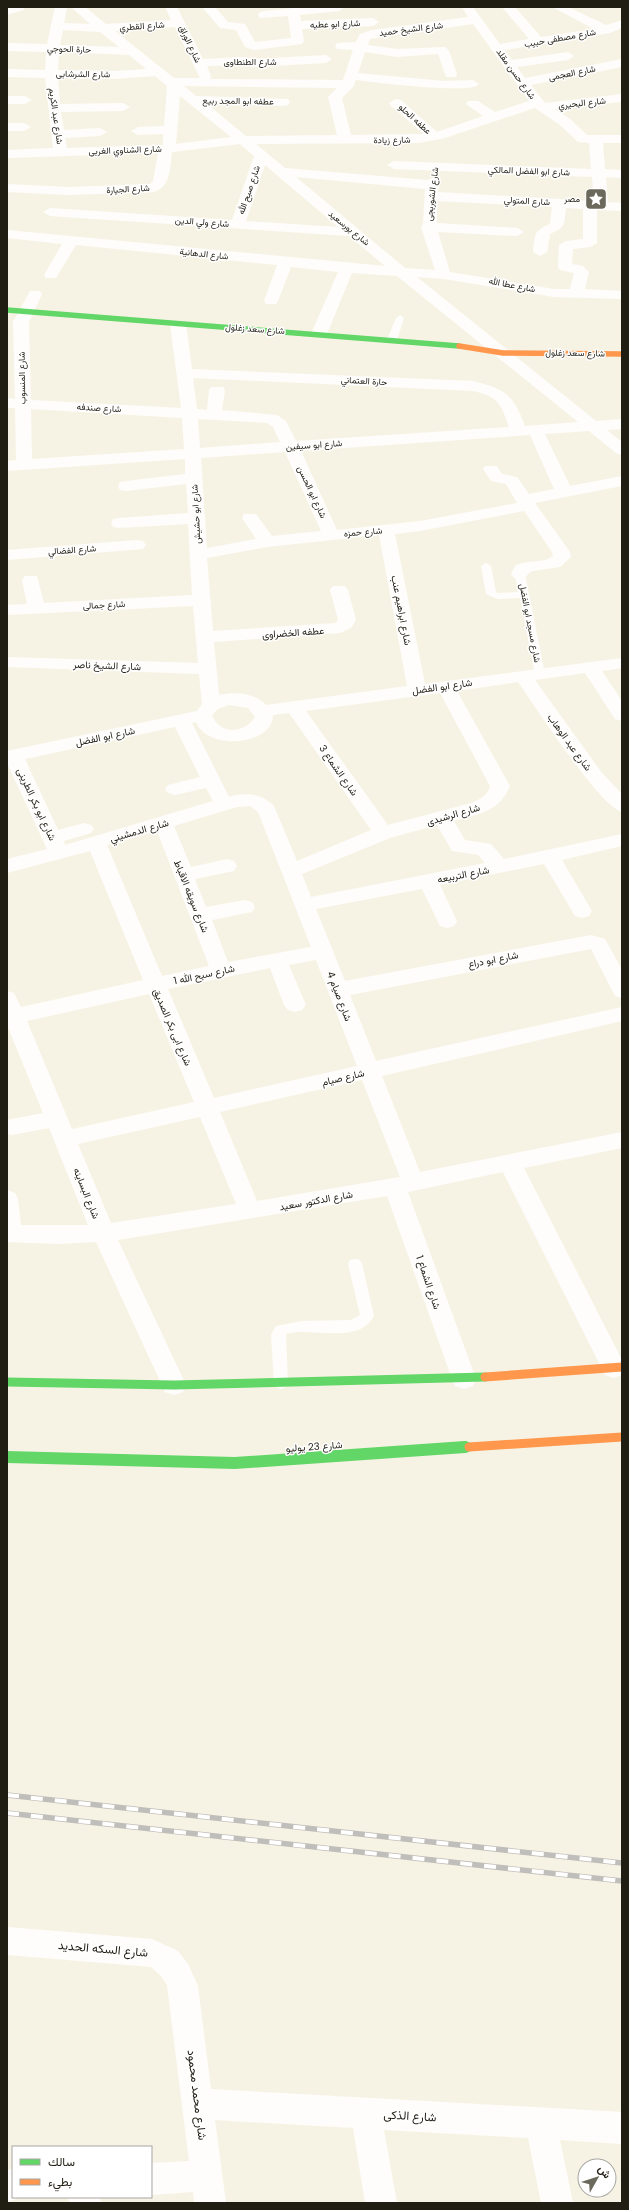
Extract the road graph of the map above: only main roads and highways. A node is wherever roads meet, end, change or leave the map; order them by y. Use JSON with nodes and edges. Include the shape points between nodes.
{"nodes":[{"id":1,"x":7,"y":310,"type":"edge"},
{"id":2,"x":394,"y":351,"type":"dead end"},
{"id":3,"x":503,"y":353,"type":"junction"},
{"id":4,"x":622,"y":354,"type":"edge"},
{"id":5,"x":613,"y":1370,"type":"edge"},
{"id":6,"x":7,"y":1382,"type":"edge"},
{"id":7,"x":621,"y":1436,"type":"edge"},
{"id":8,"x":7,"y":1457,"type":"edge"}],
"edges":[{"from":1,"to":3,"type":"main road","name":"شارع سعد زغلول","via":[[22,320],[179,333],[319,334],[479,348]]},
{"from":2,"to":3,"type":"main road","name":"شارع سعد زغلول","via":[[481,356]]},
{"from":3,"to":4,"type":"main road","name":"شارع سعد زغلول"},
{"from":5,"to":6,"type":"main road","via":[[464,1379],[174,1386]]},
{"from":7,"to":8,"type":"main road","name":"شارع 23 يوليو","via":[[235,1463]]}]}
